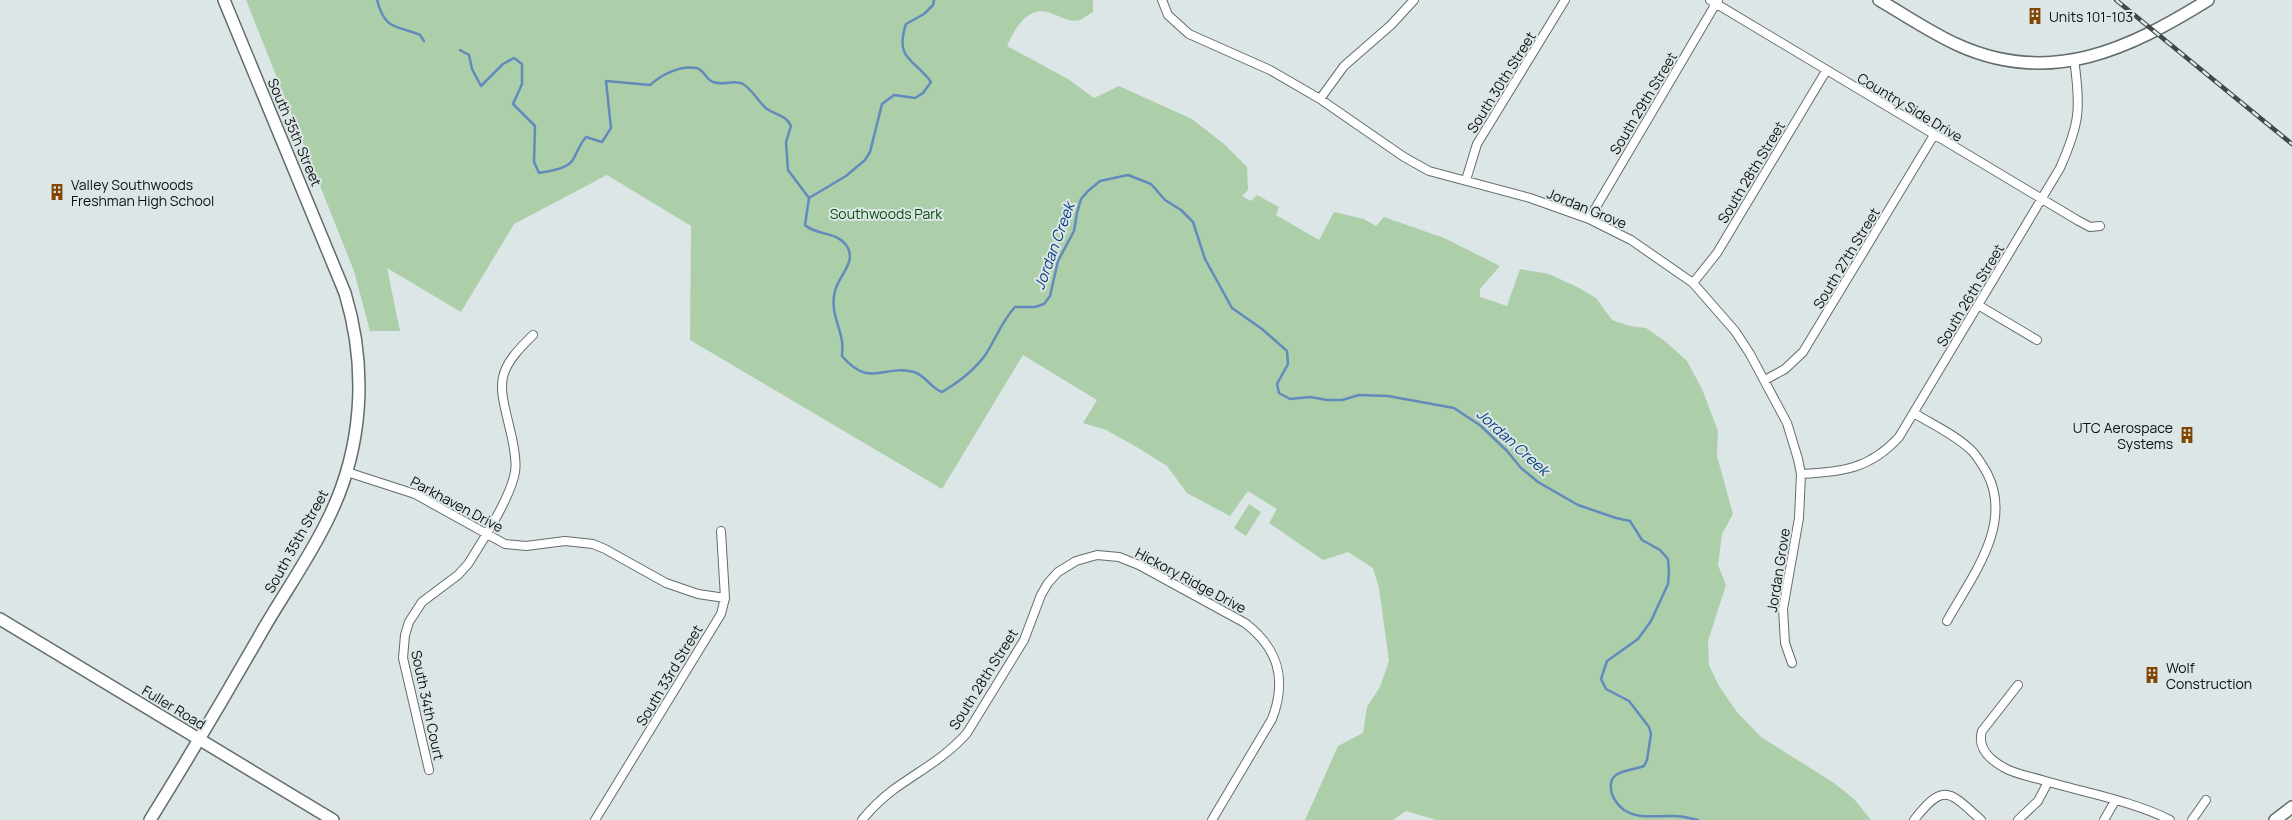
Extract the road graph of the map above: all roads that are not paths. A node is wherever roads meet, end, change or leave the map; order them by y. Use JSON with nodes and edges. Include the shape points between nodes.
{"nodes":[{"id":1,"x":224,"y":0,"type":"edge"},
{"id":2,"x":1162,"y":0,"type":"edge"},
{"id":3,"x":1414,"y":0,"type":"edge"},
{"id":4,"x":1565,"y":0,"type":"edge"},
{"id":5,"x":1879,"y":0,"type":"edge"},
{"id":6,"x":2208,"y":0,"type":"edge"},
{"id":7,"x":1715,"y":1,"type":"edge"},
{"id":8,"x":2074,"y":60,"type":"junction"},
{"id":9,"x":1826,"y":71,"type":"junction"},
{"id":10,"x":1320,"y":99,"type":"junction"},
{"id":11,"x":1934,"y":135,"type":"junction"},
{"id":12,"x":1466,"y":180,"type":"junction"},
{"id":13,"x":2041,"y":199,"type":"junction"},
{"id":14,"x":1588,"y":219,"type":"junction"},
{"id":15,"x":2100,"y":226,"type":"dead end"},
{"id":16,"x":1693,"y":283,"type":"junction"},
{"id":17,"x":1978,"y":305,"type":"junction"},
{"id":18,"x":534,"y":334,"type":"dead end"},
{"id":19,"x":2036,"y":340,"type":"dead end"},
{"id":20,"x":1766,"y":380,"type":"junction"},
{"id":21,"x":1914,"y":413,"type":"junction"},
{"id":22,"x":347,"y":472,"type":"junction"},
{"id":23,"x":1801,"y":474,"type":"junction"},
{"id":24,"x":721,"y":531,"type":"dead end"},
{"id":25,"x":485,"y":533,"type":"junction"},
{"id":26,"x":1058,"y":572,"type":"joint"},
{"id":27,"x":725,"y":598,"type":"junction"},
{"id":28,"x":0,"y":619,"type":"edge"},
{"id":29,"x":1946,"y":621,"type":"dead end"},
{"id":30,"x":1792,"y":663,"type":"dead end"},
{"id":31,"x":2018,"y":685,"type":"dead end"},
{"id":32,"x":200,"y":740,"type":"junction"},
{"id":33,"x":429,"y":770,"type":"dead end"},
{"id":34,"x":2048,"y":782,"type":"junction"},
{"id":35,"x":2206,"y":800,"type":"dead end"},
{"id":36,"x":2115,"y":801,"type":"junction"},
{"id":37,"x":2292,"y":807,"type":"edge"},
{"id":38,"x":150,"y":820,"type":"edge"},
{"id":39,"x":333,"y":820,"type":"edge"},
{"id":40,"x":595,"y":820,"type":"edge"},
{"id":41,"x":862,"y":820,"type":"edge"},
{"id":42,"x":1212,"y":820,"type":"edge"},
{"id":43,"x":1914,"y":820,"type":"edge"},
{"id":44,"x":1981,"y":820,"type":"edge"},
{"id":45,"x":2018,"y":820,"type":"edge"},
{"id":46,"x":2104,"y":820,"type":"edge"},
{"id":47,"x":2170,"y":820,"type":"edge"},
{"id":48,"x":2192,"y":820,"type":"edge"},
{"id":49,"x":2275,"y":820,"type":"edge"}],
"edges":[{"from":1,"to":22,"type":"street","name":"South 35th Street","via":[[339,277],[352,318],[359,394],[356,430]]},
{"from":2,"to":10,"type":"street","name":"Jordan Grove","via":[[1168,15],[1188,34],[1270,70]]},
{"from":3,"to":10,"type":"street","via":[[1344,66]]},
{"from":4,"to":12,"type":"street","name":"South 30th Street","via":[[1476,144]]},
{"from":5,"to":8,"type":"street","via":[[1948,41],[1976,52],[2020,62]]},
{"from":6,"to":8,"type":"street","via":[[2137,41]]},
{"from":7,"to":9,"type":"street","name":"Country Side Drive"},
{"from":7,"to":14,"type":"street","name":"South 29th Street"},
{"from":8,"to":13,"type":"street","name":"South 26th Street","via":[[2079,103],[2074,136]]},
{"from":9,"to":11,"type":"street","name":"Country Side Drive"},
{"from":9,"to":16,"type":"street","name":"South 28th Street","via":[[1717,253]]},
{"from":10,"to":12,"type":"street","name":"Jordan Grove","via":[[1429,171]]},
{"from":11,"to":13,"type":"street","name":"Country Side Drive"},
{"from":11,"to":20,"type":"street","name":"South 27th Street","via":[[1803,352],[1785,369]]},
{"from":12,"to":14,"type":"street","name":"Jordan Grove"},
{"from":13,"to":15,"type":"street","name":"Country Side Drive","via":[[2090,227]]},
{"from":13,"to":17,"type":"street","name":"South 26th Street"},
{"from":14,"to":16,"type":"street","name":"Jordan Grove","via":[[1631,240]]},
{"from":16,"to":20,"type":"street","name":"Jordan Grove","via":[[1735,332]]},
{"from":17,"to":19,"type":"street"},
{"from":17,"to":21,"type":"street","name":"South 26th Street"},
{"from":18,"to":25,"type":"street","name":"South 34th Court","via":[[511,357],[503,376],[503,397],[515,472],[508,492]]},
{"from":20,"to":23,"type":"street","name":"Jordan Grove","via":[[1787,422]]},
{"from":21,"to":23,"type":"street","name":"South 26th Street","via":[[1899,437],[1873,459],[1856,468]]},
{"from":21,"to":29,"type":"street","via":[[1973,451],[1995,495],[1995,530]]},
{"from":22,"to":25,"type":"street","name":"Parkhaven Drive","via":[[415,494]]},
{"from":22,"to":32,"type":"street","name":"South 35th Street","via":[[326,522]]},
{"from":23,"to":30,"type":"street","name":"Jordan Grove","via":[[1800,518],[1783,609],[1785,643]]},
{"from":24,"to":27,"type":"street","name":"South 33rd Street"},
{"from":25,"to":27,"type":"street","name":"Parkhaven Drive","via":[[505,544],[565,541],[592,544],[605,548],[666,584]]},
{"from":25,"to":33,"type":"street","name":"South 34th Court","via":[[458,575],[422,602],[404,635],[403,658]]},
{"from":26,"to":41,"type":"street","name":"South 28th Street","via":[[1041,595],[1019,648],[967,733],[947,754],[891,791]]},
{"from":26,"to":42,"type":"street","name":"Hickory Ridge Drive","via":[[1076,561],[1097,555],[1119,557],[1246,622],[1268,644],[1275,658],[1279,683],[1277,705],[1272,719]]},
{"from":27,"to":40,"type":"street","name":"South 33rd Street","via":[[721,614]]},
{"from":28,"to":32,"type":"street","name":"Fuller Road"},
{"from":31,"to":34,"type":"street","via":[[1982,731],[1981,743],[1985,752],[2004,768]]},
{"from":32,"to":38,"type":"street","name":"South 35th Street"},
{"from":32,"to":39,"type":"street","name":"Fuller Road"},
{"from":34,"to":36,"type":"street"},
{"from":34,"to":45,"type":"street","via":[[2038,801]]},
{"from":35,"to":48,"type":"street"},
{"from":36,"to":46,"type":"street"},
{"from":36,"to":47,"type":"street"},
{"from":37,"to":49,"type":"street"},
{"from":43,"to":44,"type":"street","via":[[1930,801],[1942,795],[1955,798]]}]}
